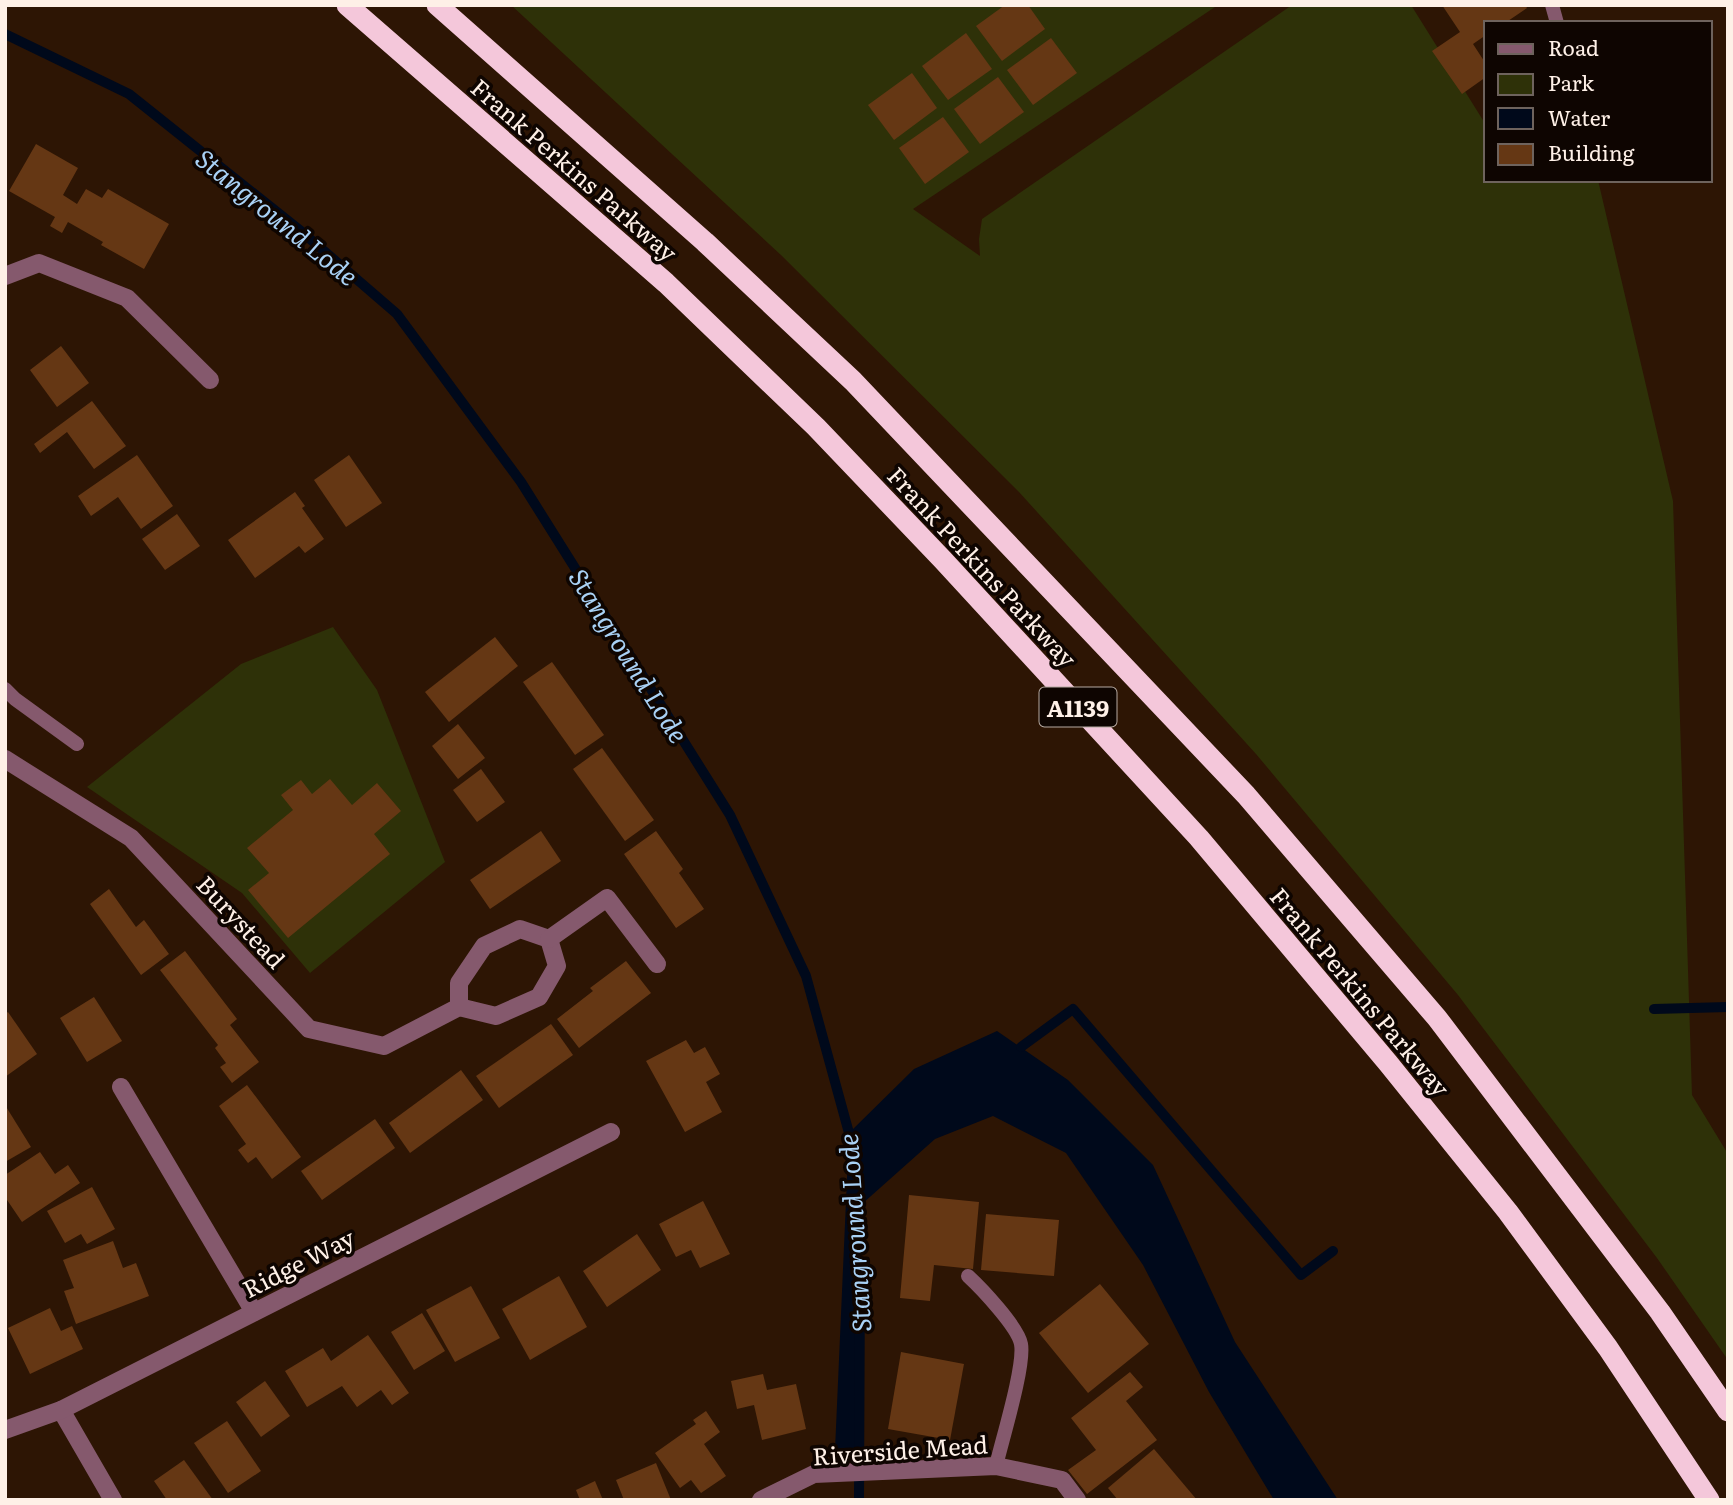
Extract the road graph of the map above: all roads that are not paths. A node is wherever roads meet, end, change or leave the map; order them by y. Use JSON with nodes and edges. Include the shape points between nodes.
{"nodes":[{"id":1,"x":347,"y":5,"type":"edge"},
{"id":2,"x":437,"y":5,"type":"edge"},
{"id":3,"x":5,"y":276,"type":"edge"},
{"id":4,"x":210,"y":380,"type":"dead end"},
{"id":5,"x":5,"y":689,"type":"edge"},
{"id":6,"x":77,"y":744,"type":"dead end"},
{"id":7,"x":5,"y":759,"type":"edge"},
{"id":8,"x":549,"y":939,"type":"junction"},
{"id":9,"x":657,"y":964,"type":"dead end"},
{"id":10,"x":459,"y":1007,"type":"junction"},
{"id":11,"x":121,"y":1087,"type":"dead end"},
{"id":12,"x":611,"y":1132,"type":"dead end"},
{"id":13,"x":968,"y":1276,"type":"dead end"},
{"id":14,"x":254,"y":1312,"type":"junction"},
{"id":15,"x":61,"y":1410,"type":"junction"},
{"id":16,"x":1728,"y":1411,"type":"edge"},
{"id":17,"x":5,"y":1430,"type":"edge"},
{"id":18,"x":996,"y":1466,"type":"junction"},
{"id":19,"x":113,"y":1500,"type":"edge"},
{"id":20,"x":761,"y":1500,"type":"edge"},
{"id":21,"x":1077,"y":1500,"type":"edge"},
{"id":22,"x":1709,"y":1500,"type":"edge"}],
"edges":[{"from":1,"to":22,"type":"highway","name":"Frank Perkins Parkway","number":"A1139","via":[[666,283],[816,426],[1199,838],[1508,1212],[1608,1348]]},
{"from":2,"to":16,"type":"highway","name":"Frank Perkins Parkway","number":"A1139","via":[[705,242],[853,382],[1246,795],[1437,1018],[1660,1312]]},
{"from":3,"to":4,"type":"street","via":[[39,263],[127,298]]},
{"from":5,"to":6,"type":"lane"},
{"from":7,"to":10,"type":"street","name":"Burystead","via":[[131,838],[309,1028],[384,1046]]},
{"from":8,"to":9,"type":"street","via":[[607,898]]},
{"from":8,"to":10,"type":"street","via":[[520,929],[484,946],[459,983]]},
{"from":8,"to":10,"type":"street","via":[[557,966],[539,997],[496,1016]]},
{"from":11,"to":14,"type":"street"},
{"from":12,"to":14,"type":"street","name":"Ridge Way"},
{"from":13,"to":18,"type":"lane","via":[[991,1297],[1021,1342],[1019,1371]]},
{"from":14,"to":15,"type":"street","name":"Ridge Way"},
{"from":15,"to":17,"type":"street","name":"Ridge Way"},
{"from":15,"to":19,"type":"street"},
{"from":18,"to":20,"type":"street","name":"Riverside Mead","via":[[814,1474]]},
{"from":18,"to":21,"type":"street","name":"Riverside Mead","via":[[1062,1480]]}]}
